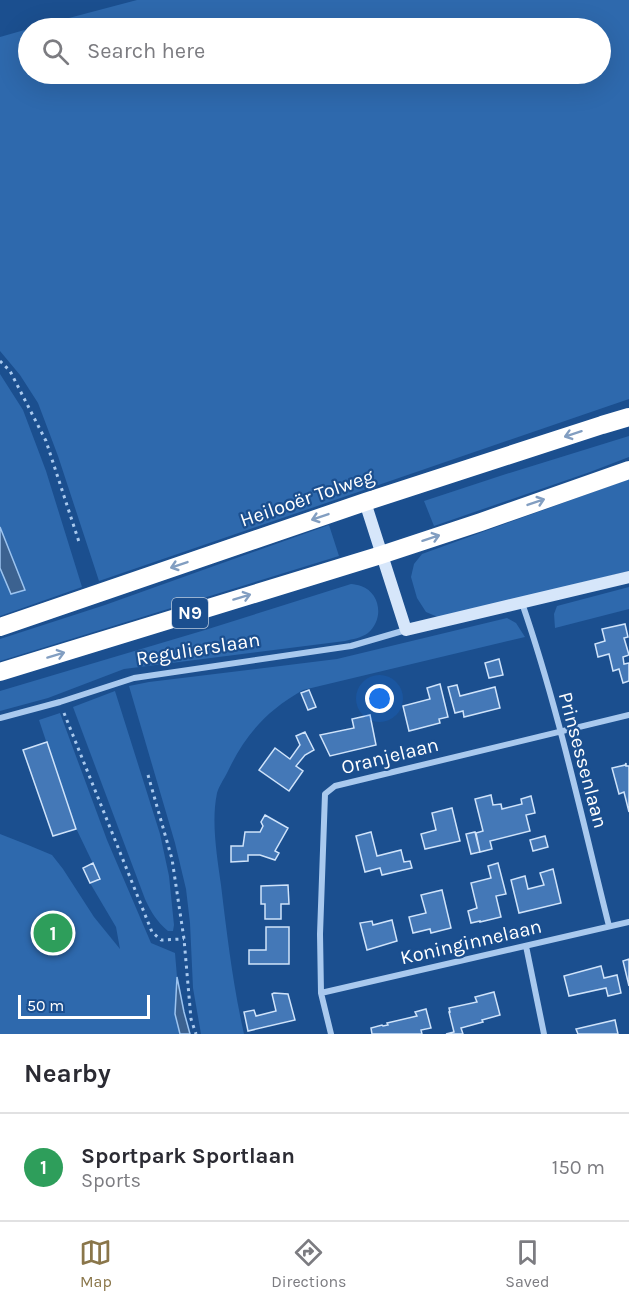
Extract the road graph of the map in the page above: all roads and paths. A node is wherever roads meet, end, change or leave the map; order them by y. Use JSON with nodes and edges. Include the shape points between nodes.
{"nodes":[{"id":1,"x":0,"y":361,"type":"edge"},
{"id":2,"x":629,"y":417,"type":"edge"},
{"id":3,"x":629,"y":470,"type":"edge"},
{"id":4,"x":365,"y":502,"type":"junction"},
{"id":5,"x":80,"y":545,"type":"dead end"},
{"id":6,"x":381,"y":555,"type":"junction"},
{"id":7,"x":629,"y":577,"type":"edge"},
{"id":8,"x":522,"y":603,"type":"junction"},
{"id":9,"x":0,"y":627,"type":"edge"},
{"id":10,"x":406,"y":630,"type":"junction"},
{"id":11,"x":0,"y":672,"type":"edge"},
{"id":12,"x":60,"y":702,"type":"junction"},
{"id":13,"x":629,"y":715,"type":"edge"},
{"id":14,"x":0,"y":718,"type":"edge"},
{"id":15,"x":560,"y":732,"type":"junction"},
{"id":16,"x":148,"y":775,"type":"dead end"},
{"id":17,"x":629,"y":922,"type":"edge"},
{"id":18,"x":609,"y":926,"type":"junction"},
{"id":19,"x":184,"y":939,"type":"junction"},
{"id":20,"x":526,"y":946,"type":"junction"},
{"id":21,"x":321,"y":993,"type":"junction"},
{"id":22,"x":196,"y":1034,"type":"edge"},
{"id":23,"x":331,"y":1034,"type":"edge"},
{"id":24,"x":544,"y":1034,"type":"edge"}],
"edges":[{"from":1,"to":5,"type":"path","via":[[10,371],[46,441]]},
{"from":2,"to":4,"type":"highway","name":"Heilooër Tolweg","number":"N9","one_way":true},
{"from":6,"to":3,"type":"highway","number":"N9","one_way":true},
{"from":4,"to":6,"type":"street"},
{"from":4,"to":9,"type":"highway","name":"Heilooër Tolweg","number":"N9","one_way":true},
{"from":6,"to":10,"type":"street"},
{"from":11,"to":6,"type":"highway","number":"N9","one_way":true},
{"from":7,"to":8,"type":"street","name":"Regulierslaan"},
{"from":8,"to":10,"type":"street","name":"Regulierslaan"},
{"from":8,"to":15,"type":"street","name":"Prinsessenlaan"},
{"from":10,"to":12,"type":"street","name":"Regulierslaan","via":[[351,646],[135,678]]},
{"from":12,"to":14,"type":"street","name":"Regulierslaan"},
{"from":12,"to":19,"type":"path","via":[[152,932],[161,940]]},
{"from":13,"to":15,"type":"street","name":"Oranjelaan"},
{"from":15,"to":18,"type":"street","name":"Prinsessenlaan"},
{"from":15,"to":21,"type":"street","name":"Oranjelaan","via":[[335,786],[325,794]]},
{"from":16,"to":19,"type":"path","via":[[172,859]]},
{"from":17,"to":18,"type":"street","name":"Koninginnelaan"},
{"from":18,"to":20,"type":"street","name":"Koninginnelaan"},
{"from":19,"to":22,"type":"path","via":[[191,1019]]},
{"from":20,"to":21,"type":"street","name":"Koninginnelaan"},
{"from":20,"to":24,"type":"street"},
{"from":21,"to":23,"type":"street","name":"Oranjelaan"}]}
